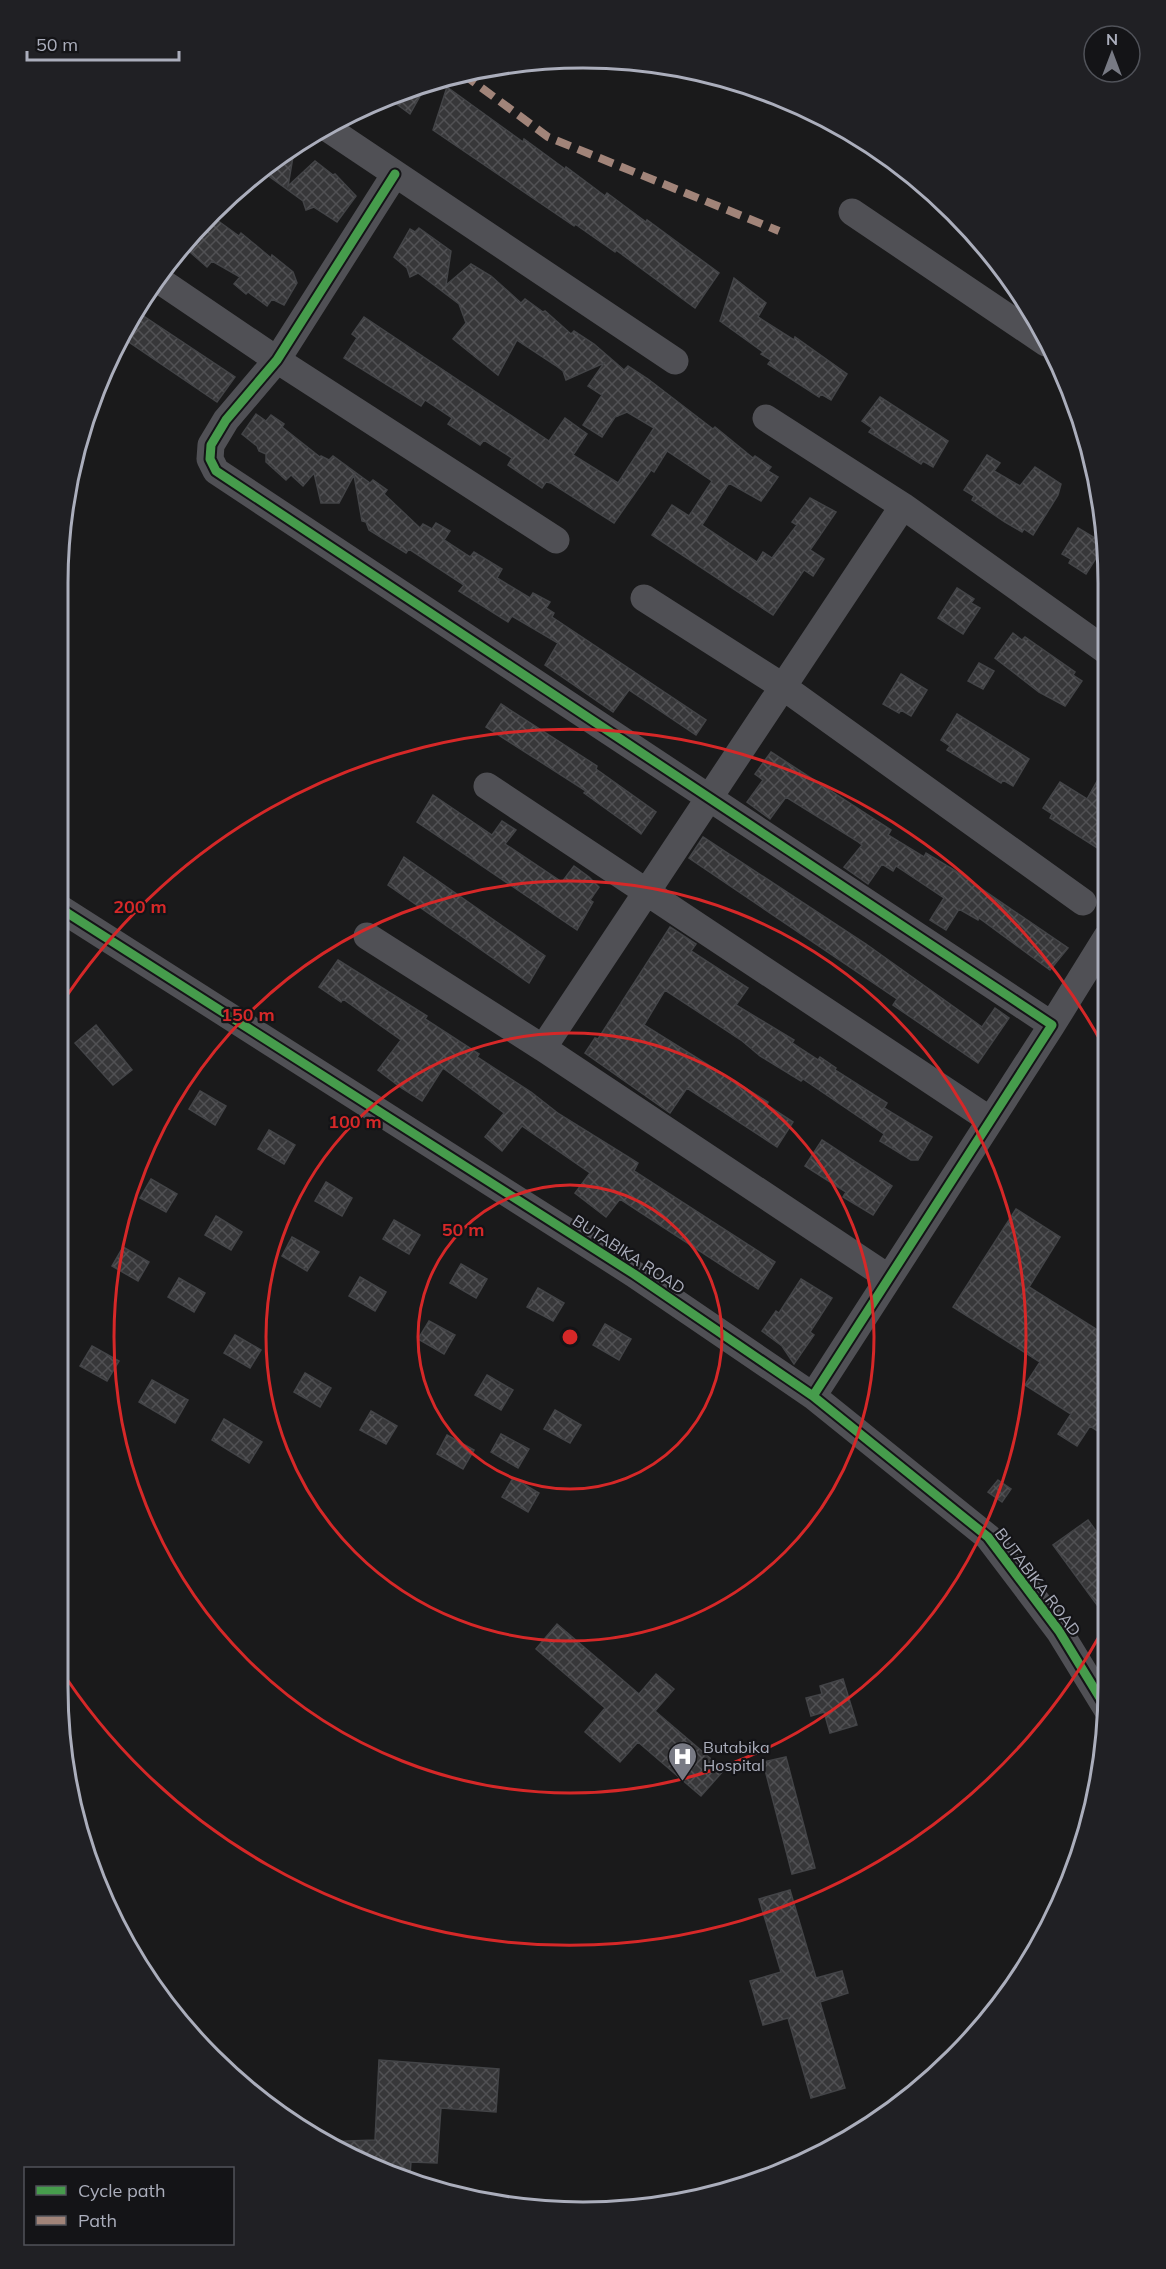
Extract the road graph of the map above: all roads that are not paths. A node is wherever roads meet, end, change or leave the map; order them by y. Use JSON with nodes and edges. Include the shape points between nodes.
{"nodes":[{"id":1,"x":334,"y":132,"type":"edge"},
{"id":2,"x":395,"y":174,"type":"junction"},
{"id":3,"x":852,"y":212,"type":"dead end"},
{"id":4,"x":164,"y":283,"type":"edge"},
{"id":5,"x":1034,"y":335,"type":"edge"},
{"id":6,"x":277,"y":360,"type":"junction"},
{"id":7,"x":675,"y":361,"type":"dead end"},
{"id":8,"x":766,"y":418,"type":"dead end"},
{"id":9,"x":903,"y":506,"type":"junction"},
{"id":10,"x":556,"y":540,"type":"dead end"},
{"id":11,"x":644,"y":598,"type":"dead end"},
{"id":12,"x":1098,"y":645,"type":"edge"},
{"id":13,"x":782,"y":686,"type":"junction"},
{"id":14,"x":488,"y":786,"type":"dead end"},
{"id":15,"x":709,"y":795,"type":"junction"},
{"id":16,"x":646,"y":892,"type":"junction"},
{"id":17,"x":1083,"y":902,"type":"dead end"},
{"id":18,"x":68,"y":913,"type":"edge"},
{"id":19,"x":367,"y":936,"type":"dead end"},
{"id":20,"x":1098,"y":951,"type":"edge"},
{"id":21,"x":1052,"y":1025,"type":"junction"},
{"id":22,"x":543,"y":1048,"type":"junction"},
{"id":23,"x":990,"y":1120,"type":"junction"},
{"id":24,"x":889,"y":1278,"type":"junction"},
{"id":25,"x":813,"y":1396,"type":"junction"},
{"id":26,"x":1098,"y":1693,"type":"edge"}],
"edges":[{"from":1,"to":2,"type":"street"},
{"from":2,"to":6,"type":"street"},
{"from":2,"to":7,"type":"street"},
{"from":3,"to":5,"type":"street"},
{"from":4,"to":6,"type":"street"},
{"from":6,"to":10,"type":"street"},
{"from":6,"to":15,"type":"street","via":[[226,420],[211,445],[210,459],[216,471]]},
{"from":8,"to":9,"type":"street"},
{"from":9,"to":12,"type":"street"},
{"from":9,"to":13,"type":"street"},
{"from":11,"to":13,"type":"street"},
{"from":13,"to":15,"type":"street"},
{"from":13,"to":17,"type":"street"},
{"from":14,"to":16,"type":"street"},
{"from":15,"to":16,"type":"street"},
{"from":15,"to":21,"type":"street"},
{"from":16,"to":22,"type":"street"},
{"from":16,"to":23,"type":"street"},
{"from":18,"to":25,"type":"street","name":"BUTABIKA ROAD","via":[[634,1274]]},
{"from":19,"to":22,"type":"street"},
{"from":20,"to":21,"type":"street"},
{"from":21,"to":23,"type":"street"},
{"from":22,"to":24,"type":"street"},
{"from":23,"to":24,"type":"street"},
{"from":24,"to":25,"type":"street"},
{"from":25,"to":26,"type":"street","name":"BUTABIKA ROAD","via":[[988,1537],[1059,1631]]}]}
